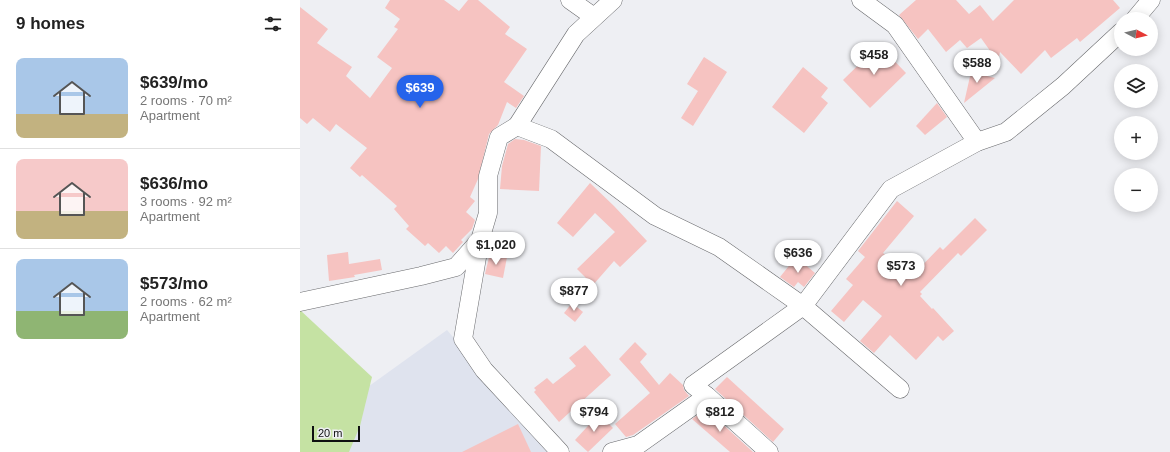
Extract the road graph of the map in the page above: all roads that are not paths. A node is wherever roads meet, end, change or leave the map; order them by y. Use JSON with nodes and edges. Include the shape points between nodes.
{"nodes":[{"id":1,"x":570,"y":0,"type":"edge"},
{"id":2,"x":613,"y":0,"type":"edge"},
{"id":3,"x":861,"y":0,"type":"edge"},
{"id":4,"x":1151,"y":0,"type":"edge"},
{"id":5,"x":1141,"y":12,"type":"edge"},
{"id":6,"x":594,"y":17,"type":"junction"},
{"id":7,"x":1114,"y":39,"type":"edge"},
{"id":8,"x":517,"y":126,"type":"junction"},
{"id":9,"x":977,"y":142,"type":"junction"},
{"id":10,"x":480,"y":240,"type":"junction"},
{"id":11,"x":300,"y":302,"type":"edge"},
{"id":12,"x":803,"y":306,"type":"junction"},
{"id":13,"x":900,"y":389,"type":"dead end"},
{"id":14,"x":707,"y":396,"type":"junction"},
{"id":15,"x":560,"y":452,"type":"edge"},
{"id":16,"x":612,"y":452,"type":"edge"},
{"id":17,"x":769,"y":452,"type":"edge"}],
"edges":[{"from":1,"to":6,"type":"street"},
{"from":2,"to":6,"type":"street"},
{"from":3,"to":9,"type":"street","via":[[895,25]]},
{"from":4,"to":5,"type":"street"},
{"from":6,"to":8,"type":"street","via":[[576,34]]},
{"from":7,"to":9,"type":"street","via":[[1063,86],[1006,132]]},
{"from":8,"to":10,"type":"street","via":[[499,137],[488,176],[488,213]]},
{"from":8,"to":12,"type":"street","via":[[551,139],[655,216],[719,247]]},
{"from":9,"to":12,"type":"street","via":[[891,189]]},
{"from":10,"to":11,"type":"street","via":[[456,267]]},
{"from":10,"to":15,"type":"street","via":[[463,339],[484,370]]},
{"from":12,"to":13,"type":"street"},
{"from":12,"to":14,"type":"street","via":[[693,385]]},
{"from":14,"to":16,"type":"street","via":[[638,445]]},
{"from":14,"to":17,"type":"street"}]}
